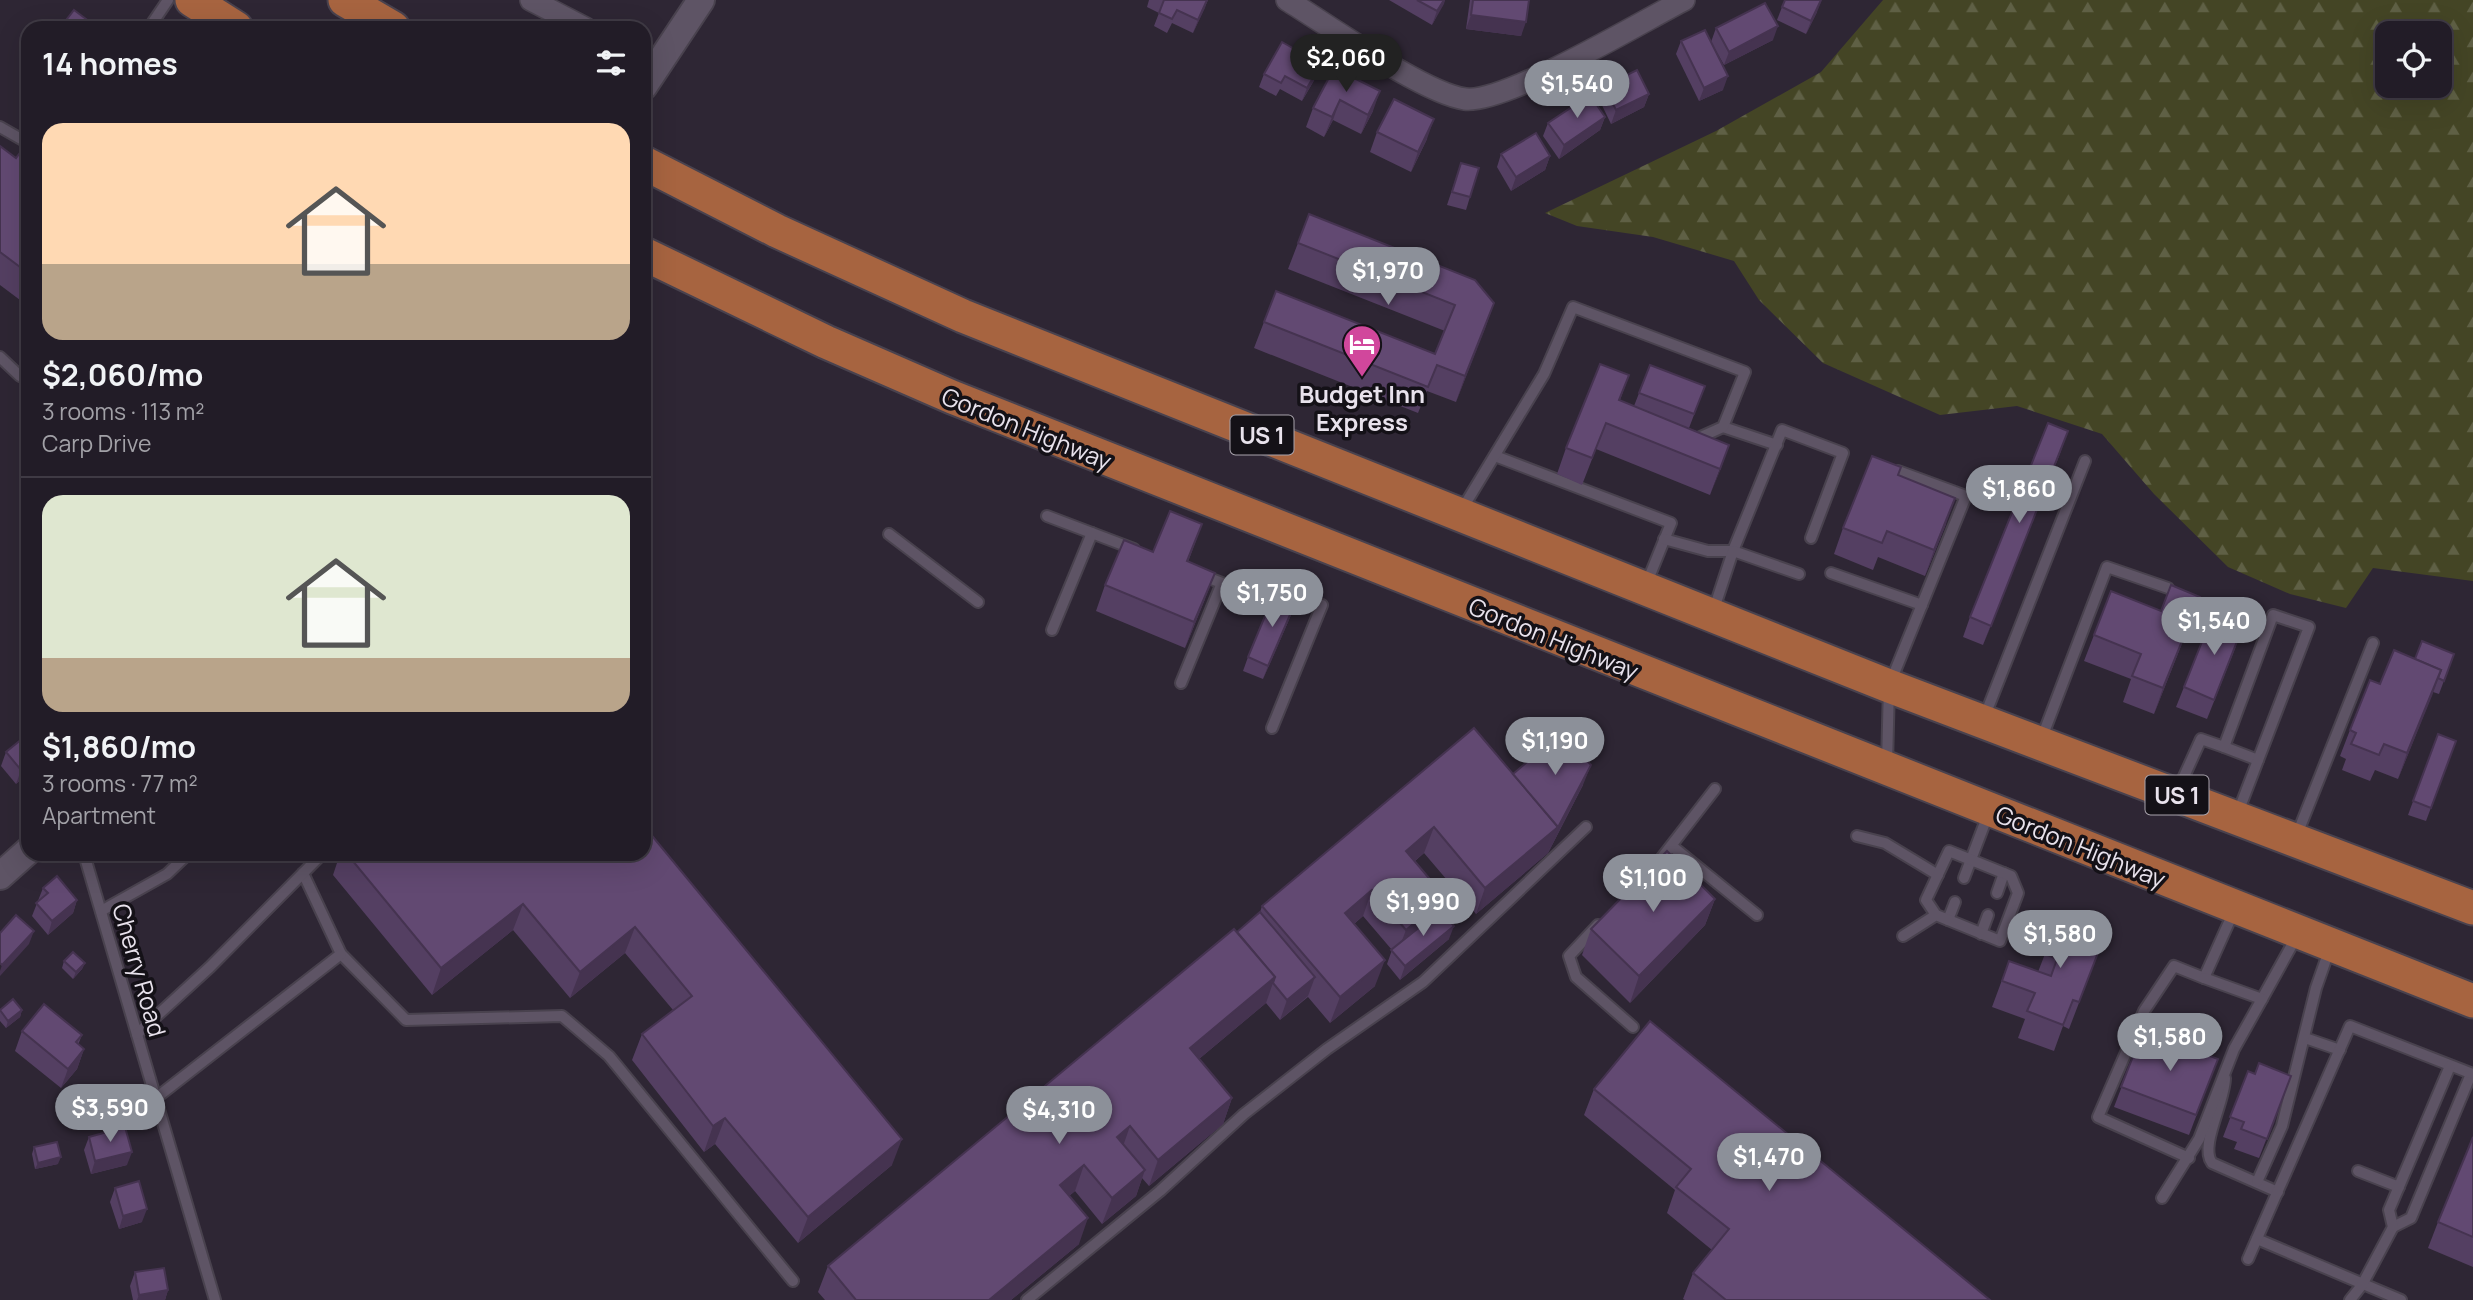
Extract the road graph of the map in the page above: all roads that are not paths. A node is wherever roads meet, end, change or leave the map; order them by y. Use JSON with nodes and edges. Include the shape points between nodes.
{"nodes":[{"id":1,"x":168,"y":0,"type":"edge"},
{"id":2,"x":192,"y":0,"type":"edge"},
{"id":3,"x":345,"y":0,"type":"edge"},
{"id":4,"x":531,"y":0,"type":"edge"},
{"id":5,"x":701,"y":0,"type":"edge"},
{"id":6,"x":1287,"y":0,"type":"edge"},
{"id":7,"x":1684,"y":0,"type":"edge"},
{"id":8,"x":154,"y":21,"type":"edge"},
{"id":9,"x":222,"y":21,"type":"edge"},
{"id":10,"x":381,"y":21,"type":"edge"},
{"id":11,"x":571,"y":21,"type":"edge"},
{"id":12,"x":651,"y":66,"type":"edge"},
{"id":13,"x":0,"y":127,"type":"edge"},
{"id":14,"x":21,"y":139,"type":"edge"},
{"id":15,"x":651,"y":167,"type":"edge"},
{"id":16,"x":651,"y":257,"type":"edge"},
{"id":17,"x":0,"y":357,"type":"edge"},
{"id":18,"x":21,"y":376,"type":"edge"},
{"id":19,"x":1723,"y":427,"type":"junction"},
{"id":20,"x":1686,"y":436,"type":"edge"},
{"id":21,"x":1777,"y":445,"type":"junction"},
{"id":22,"x":1495,"y":456,"type":"junction"},
{"id":23,"x":2085,"y":461,"type":"dead end"},
{"id":24,"x":1898,"y":471,"type":"edge"},
{"id":25,"x":1459,"y":515,"type":"junction"},
{"id":26,"x":1048,"y":516,"type":"dead end"},
{"id":27,"x":1092,"y":533,"type":"junction"},
{"id":28,"x":889,"y":534,"type":"dead end"},
{"id":29,"x":1811,"y":538,"type":"dead end"},
{"id":30,"x":1664,"y":539,"type":"junction"},
{"id":31,"x":1733,"y":551,"type":"junction"},
{"id":32,"x":1140,"y":552,"type":"edge"},
{"id":33,"x":1185,"y":569,"type":"edge"},
{"id":34,"x":1831,"y":573,"type":"dead end"},
{"id":35,"x":1799,"y":574,"type":"dead end"},
{"id":36,"x":1645,"y":588,"type":"junction"},
{"id":37,"x":2168,"y":588,"type":"edge"},
{"id":38,"x":978,"y":602,"type":"dead end"},
{"id":39,"x":1922,"y":604,"type":"junction"},
{"id":40,"x":1322,"y":605,"type":"dead end"},
{"id":41,"x":1712,"y":615,"type":"junction"},
{"id":42,"x":1052,"y":631,"type":"dead end"},
{"id":43,"x":2373,"y":643,"type":"dead end"},
{"id":44,"x":1181,"y":683,"type":"dead end"},
{"id":45,"x":1889,"y":686,"type":"junction"},
{"id":46,"x":1983,"y":721,"type":"junction"},
{"id":47,"x":1272,"y":728,"type":"dead end"},
{"id":48,"x":2040,"y":743,"type":"junction"},
{"id":49,"x":2224,"y":747,"type":"junction"},
{"id":50,"x":2258,"y":760,"type":"junction"},
{"id":51,"x":1887,"y":770,"type":"junction"},
{"id":52,"x":1715,"y":789,"type":"dead end"},
{"id":53,"x":2176,"y":795,"type":"junction"},
{"id":54,"x":1990,"y":810,"type":"junction"},
{"id":55,"x":2236,"y":818,"type":"junction"},
{"id":56,"x":1586,"y":827,"type":"dead end"},
{"id":57,"x":1857,"y":835,"type":"dead end"},
{"id":58,"x":2295,"y":840,"type":"junction"},
{"id":59,"x":1672,"y":847,"type":"junction"},
{"id":60,"x":21,"y":856,"type":"edge"},
{"id":61,"x":1971,"y":859,"type":"junction"},
{"id":62,"x":86,"y":861,"type":"edge"},
{"id":63,"x":181,"y":861,"type":"edge"},
{"id":64,"x":315,"y":861,"type":"edge"},
{"id":65,"x":1654,"y":867,"type":"edge"},
{"id":66,"x":303,"y":873,"type":"junction"},
{"id":67,"x":2004,"y":873,"type":"junction"},
{"id":68,"x":1938,"y":875,"type":"junction"},
{"id":69,"x":0,"y":876,"type":"edge"},
{"id":70,"x":1964,"y":878,"type":"dead end"},
{"id":71,"x":1997,"y":892,"type":"dead end"},
{"id":72,"x":1955,"y":902,"type":"dead end"},
{"id":73,"x":2236,"y":908,"type":"junction"},
{"id":74,"x":2473,"y":908,"type":"edge"},
{"id":75,"x":101,"y":911,"type":"junction"},
{"id":76,"x":1758,"y":915,"type":"dead end"},
{"id":77,"x":1936,"y":915,"type":"junction"},
{"id":78,"x":1988,"y":915,"type":"dead end"},
{"id":79,"x":1606,"y":916,"type":"edge"},
{"id":80,"x":1948,"y":920,"type":"junction"},
{"id":81,"x":2299,"y":933,"type":"junction"},
{"id":82,"x":1981,"y":934,"type":"junction"},
{"id":83,"x":1903,"y":936,"type":"dead end"},
{"id":84,"x":2330,"y":945,"type":"junction"},
{"id":85,"x":341,"y":954,"type":"junction"},
{"id":86,"x":2204,"y":978,"type":"junction"},
{"id":87,"x":2262,"y":999,"type":"junction"},
{"id":88,"x":2473,"y":1001,"type":"edge"},
{"id":89,"x":1633,"y":1027,"type":"dead end"},
{"id":90,"x":137,"y":1034,"type":"junction"},
{"id":91,"x":2305,"y":1038,"type":"junction"},
{"id":92,"x":2340,"y":1050,"type":"junction"},
{"id":93,"x":2451,"y":1066,"type":"junction"},
{"id":94,"x":2225,"y":1070,"type":"junction"},
{"id":95,"x":2472,"y":1074,"type":"edge"},
{"id":96,"x":156,"y":1098,"type":"junction"},
{"id":97,"x":2189,"y":1158,"type":"junction"},
{"id":98,"x":2358,"y":1171,"type":"dead end"},
{"id":99,"x":2257,"y":1182,"type":"junction"},
{"id":100,"x":2399,"y":1187,"type":"junction"},
{"id":101,"x":2278,"y":1192,"type":"junction"},
{"id":102,"x":2162,"y":1198,"type":"dead end"},
{"id":103,"x":2393,"y":1227,"type":"junction"},
{"id":104,"x":2257,"y":1239,"type":"junction"},
{"id":105,"x":2248,"y":1259,"type":"dead end"},
{"id":106,"x":793,"y":1281,"type":"dead end"},
{"id":107,"x":2362,"y":1285,"type":"junction"},
{"id":108,"x":215,"y":1300,"type":"edge"},
{"id":109,"x":1027,"y":1300,"type":"edge"},
{"id":110,"x":2350,"y":1300,"type":"edge"},
{"id":111,"x":2401,"y":1300,"type":"edge"}],
"edges":[{"from":1,"to":8,"type":"lane"},
{"from":2,"to":9,"type":"highway"},
{"from":3,"to":10,"type":"highway"},
{"from":4,"to":11,"type":"street"},
{"from":5,"to":12,"type":"street"},
{"from":6,"to":7,"type":"street","via":[[1433,89],[1468,99],[1522,84]]},
{"from":13,"to":14,"type":"lane"},
{"from":15,"to":25,"type":"highway","number":"US 1","via":[[777,231],[963,316]]},
{"from":16,"to":51,"type":"highway","name":"Gordon Highway","via":[[952,397]]},
{"from":17,"to":18,"type":"lane"},
{"from":19,"to":20,"type":"lane","via":[[1697,440]]},
{"from":19,"to":21,"type":"lane"},
{"from":19,"to":22,"type":"lane","via":[[1745,372],[1573,307],[1544,374]]},
{"from":21,"to":29,"type":"lane","via":[[1782,430],[1843,453]]},
{"from":21,"to":31,"type":"lane"},
{"from":22,"to":25,"type":"lane"},
{"from":22,"to":30,"type":"lane","via":[[1671,523]]},
{"from":23,"to":46,"type":"lane"},
{"from":24,"to":39,"type":"lane","via":[[1966,496]]},
{"from":25,"to":36,"type":"highway","number":"US 1"},
{"from":26,"to":27,"type":"lane"},
{"from":27,"to":32,"type":"lane"},
{"from":27,"to":42,"type":"lane"},
{"from":28,"to":38,"type":"lane"},
{"from":30,"to":31,"type":"lane","via":[[1708,551]]},
{"from":30,"to":36,"type":"lane"},
{"from":31,"to":35,"type":"lane"},
{"from":31,"to":41,"type":"lane"},
{"from":33,"to":44,"type":"lane","via":[[1222,583]]},
{"from":34,"to":39,"type":"lane"},
{"from":36,"to":41,"type":"highway","number":"US 1"},
{"from":37,"to":48,"type":"lane","via":[[2107,567]]},
{"from":39,"to":45,"type":"lane"},
{"from":40,"to":47,"type":"lane"},
{"from":41,"to":45,"type":"highway","number":"US 1"},
{"from":43,"to":58,"type":"lane"},
{"from":45,"to":46,"type":"highway","number":"US 1"},
{"from":45,"to":51,"type":"lane"},
{"from":46,"to":48,"type":"highway","number":"US 1"},
{"from":48,"to":53,"type":"highway","number":"US 1"},
{"from":49,"to":50,"type":"lane"},
{"from":49,"to":50,"type":"lane","via":[[2273,615],[2309,627]]},
{"from":49,"to":53,"type":"lane","via":[[2201,739]]},
{"from":50,"to":55,"type":"lane"},
{"from":51,"to":54,"type":"highway","name":"Gordon Highway"},
{"from":52,"to":59,"type":"lane"},
{"from":53,"to":55,"type":"highway","number":"US 1"},
{"from":54,"to":61,"type":"lane"},
{"from":54,"to":73,"type":"highway","name":"Gordon Highway"},
{"from":55,"to":58,"type":"highway","number":"US 1"},
{"from":56,"to":109,"type":"lane","via":[[1423,982],[1244,1114],[1160,1191]]},
{"from":57,"to":68,"type":"lane","via":[[1885,842]]},
{"from":58,"to":74,"type":"highway","number":"US 1"},
{"from":59,"to":65,"type":"lane"},
{"from":59,"to":76,"type":"lane"},
{"from":60,"to":69,"type":"street"},
{"from":61,"to":67,"type":"lane"},
{"from":61,"to":68,"type":"lane","via":[[1949,851]]},
{"from":61,"to":70,"type":"lane"},
{"from":62,"to":75,"type":"lane","name":"Cherry Road"},
{"from":63,"to":75,"type":"lane","via":[[167,874]]},
{"from":64,"to":66,"type":"lane"},
{"from":66,"to":85,"type":"lane"},
{"from":66,"to":90,"type":"lane"},
{"from":67,"to":71,"type":"lane"},
{"from":67,"to":82,"type":"lane","via":[[2011,876],[2018,893],[2000,942]]},
{"from":68,"to":77,"type":"lane","via":[[1926,900]]},
{"from":72,"to":80,"type":"lane"},
{"from":73,"to":81,"type":"highway","name":"Gordon Highway"},
{"from":73,"to":86,"type":"lane"},
{"from":75,"to":90,"type":"lane","name":"Cherry Road"},
{"from":77,"to":80,"type":"lane"},
{"from":77,"to":83,"type":"lane"},
{"from":78,"to":82,"type":"lane"},
{"from":79,"to":89,"type":"lane","via":[[1569,956],[1576,977]]},
{"from":80,"to":82,"type":"lane"},
{"from":81,"to":84,"type":"highway","name":"Gordon Highway"},
{"from":81,"to":87,"type":"lane"},
{"from":84,"to":88,"type":"highway","name":"Gordon Highway"},
{"from":84,"to":91,"type":"lane"},
{"from":85,"to":96,"type":"lane"},
{"from":85,"to":106,"type":"lane","via":[[406,1020],[562,1016],[609,1056]]},
{"from":86,"to":87,"type":"lane"},
{"from":86,"to":97,"type":"lane","via":[[2174,966],[2144,1011],[2098,1117]]},
{"from":87,"to":94,"type":"lane"},
{"from":90,"to":96,"type":"lane","name":"Cherry Road"},
{"from":91,"to":92,"type":"lane"},
{"from":91,"to":99,"type":"lane","via":[[2282,1126]]},
{"from":92,"to":93,"type":"lane","via":[[2350,1026]]},
{"from":92,"to":101,"type":"lane"},
{"from":93,"to":95,"type":"lane"},
{"from":93,"to":100,"type":"lane"},
{"from":94,"to":97,"type":"lane"},
{"from":94,"to":99,"type":"lane","via":[[2225,1094],[2207,1157]]},
{"from":95,"to":103,"type":"lane","via":[[2411,1217]]},
{"from":96,"to":108,"type":"lane","name":"Cherry Road"},
{"from":97,"to":102,"type":"lane"},
{"from":98,"to":100,"type":"lane"},
{"from":99,"to":101,"type":"lane"},
{"from":100,"to":103,"type":"lane","via":[[2389,1210]]},
{"from":101,"to":104,"type":"lane"},
{"from":103,"to":107,"type":"lane"},
{"from":104,"to":105,"type":"lane"},
{"from":104,"to":107,"type":"lane"},
{"from":107,"to":110,"type":"lane"},
{"from":107,"to":111,"type":"lane"}]}
